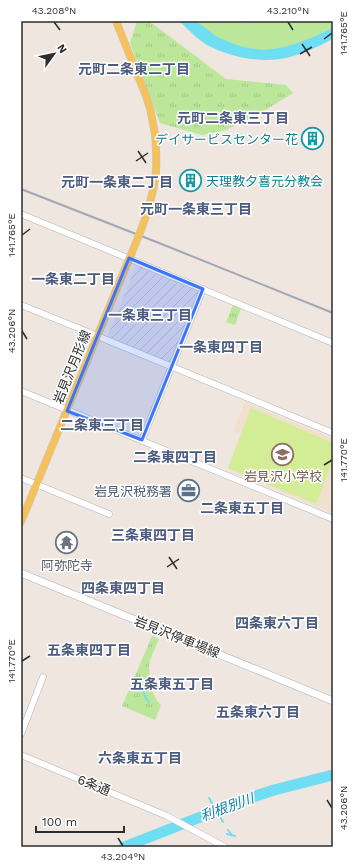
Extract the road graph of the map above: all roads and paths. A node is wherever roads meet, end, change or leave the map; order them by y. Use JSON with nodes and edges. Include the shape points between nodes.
{"nodes":[{"id":1,"x":116,"y":21,"type":"edge"},
{"id":2,"x":21,"y":214,"type":"edge"},
{"id":3,"x":203,"y":289,"type":"junction"},
{"id":4,"x":21,"y":305,"type":"edge"},
{"id":5,"x":93,"y":334,"type":"dead end"},
{"id":6,"x":102,"y":338,"type":"dead end"},
{"id":7,"x":333,"y":343,"type":"edge"},
{"id":8,"x":172,"y":366,"type":"junction"},
{"id":9,"x":21,"y":391,"type":"edge"},
{"id":10,"x":67,"y":411,"type":"junction"},
{"id":11,"x":333,"y":434,"type":"edge"},
{"id":12,"x":142,"y":440,"type":"junction"},
{"id":13,"x":21,"y":478,"type":"edge"},
{"id":14,"x":37,"y":484,"type":"junction"},
{"id":15,"x":109,"y":514,"type":"dead end"},
{"id":16,"x":333,"y":519,"type":"edge"},
{"id":17,"x":21,"y":522,"type":"edge"},
{"id":18,"x":21,"y":573,"type":"edge"},
{"id":19,"x":44,"y":678,"type":"dead end"},
{"id":20,"x":333,"y":701,"type":"edge"},
{"id":21,"x":21,"y":734,"type":"edge"},
{"id":22,"x":21,"y":755,"type":"edge"},
{"id":23,"x":225,"y":847,"type":"edge"}],
"edges":[{"from":1,"to":10,"type":"main road","name":"岩見沢月形線","bridge":true,"via":[[152,114],[157,155],[153,192]]},
{"from":2,"to":3,"type":"street"},
{"from":3,"to":7,"type":"street"},
{"from":3,"to":8,"type":"street"},
{"from":4,"to":5,"type":"street"},
{"from":6,"to":8,"type":"street"},
{"from":8,"to":11,"type":"street"},
{"from":8,"to":12,"type":"street"},
{"from":9,"to":10,"type":"street"},
{"from":10,"to":12,"type":"street"},
{"from":10,"to":14,"type":"main road","name":"岩見沢月形線"},
{"from":12,"to":16,"type":"street"},
{"from":13,"to":14,"type":"street"},
{"from":14,"to":15,"type":"street"},
{"from":14,"to":17,"type":"main road","name":"岩見沢月形線"},
{"from":18,"to":20,"type":"main road","name":"岩見沢停車場線"},
{"from":19,"to":21,"type":"street"},
{"from":22,"to":23,"type":"street","name":"6条通","via":[[167,816]]}]}
